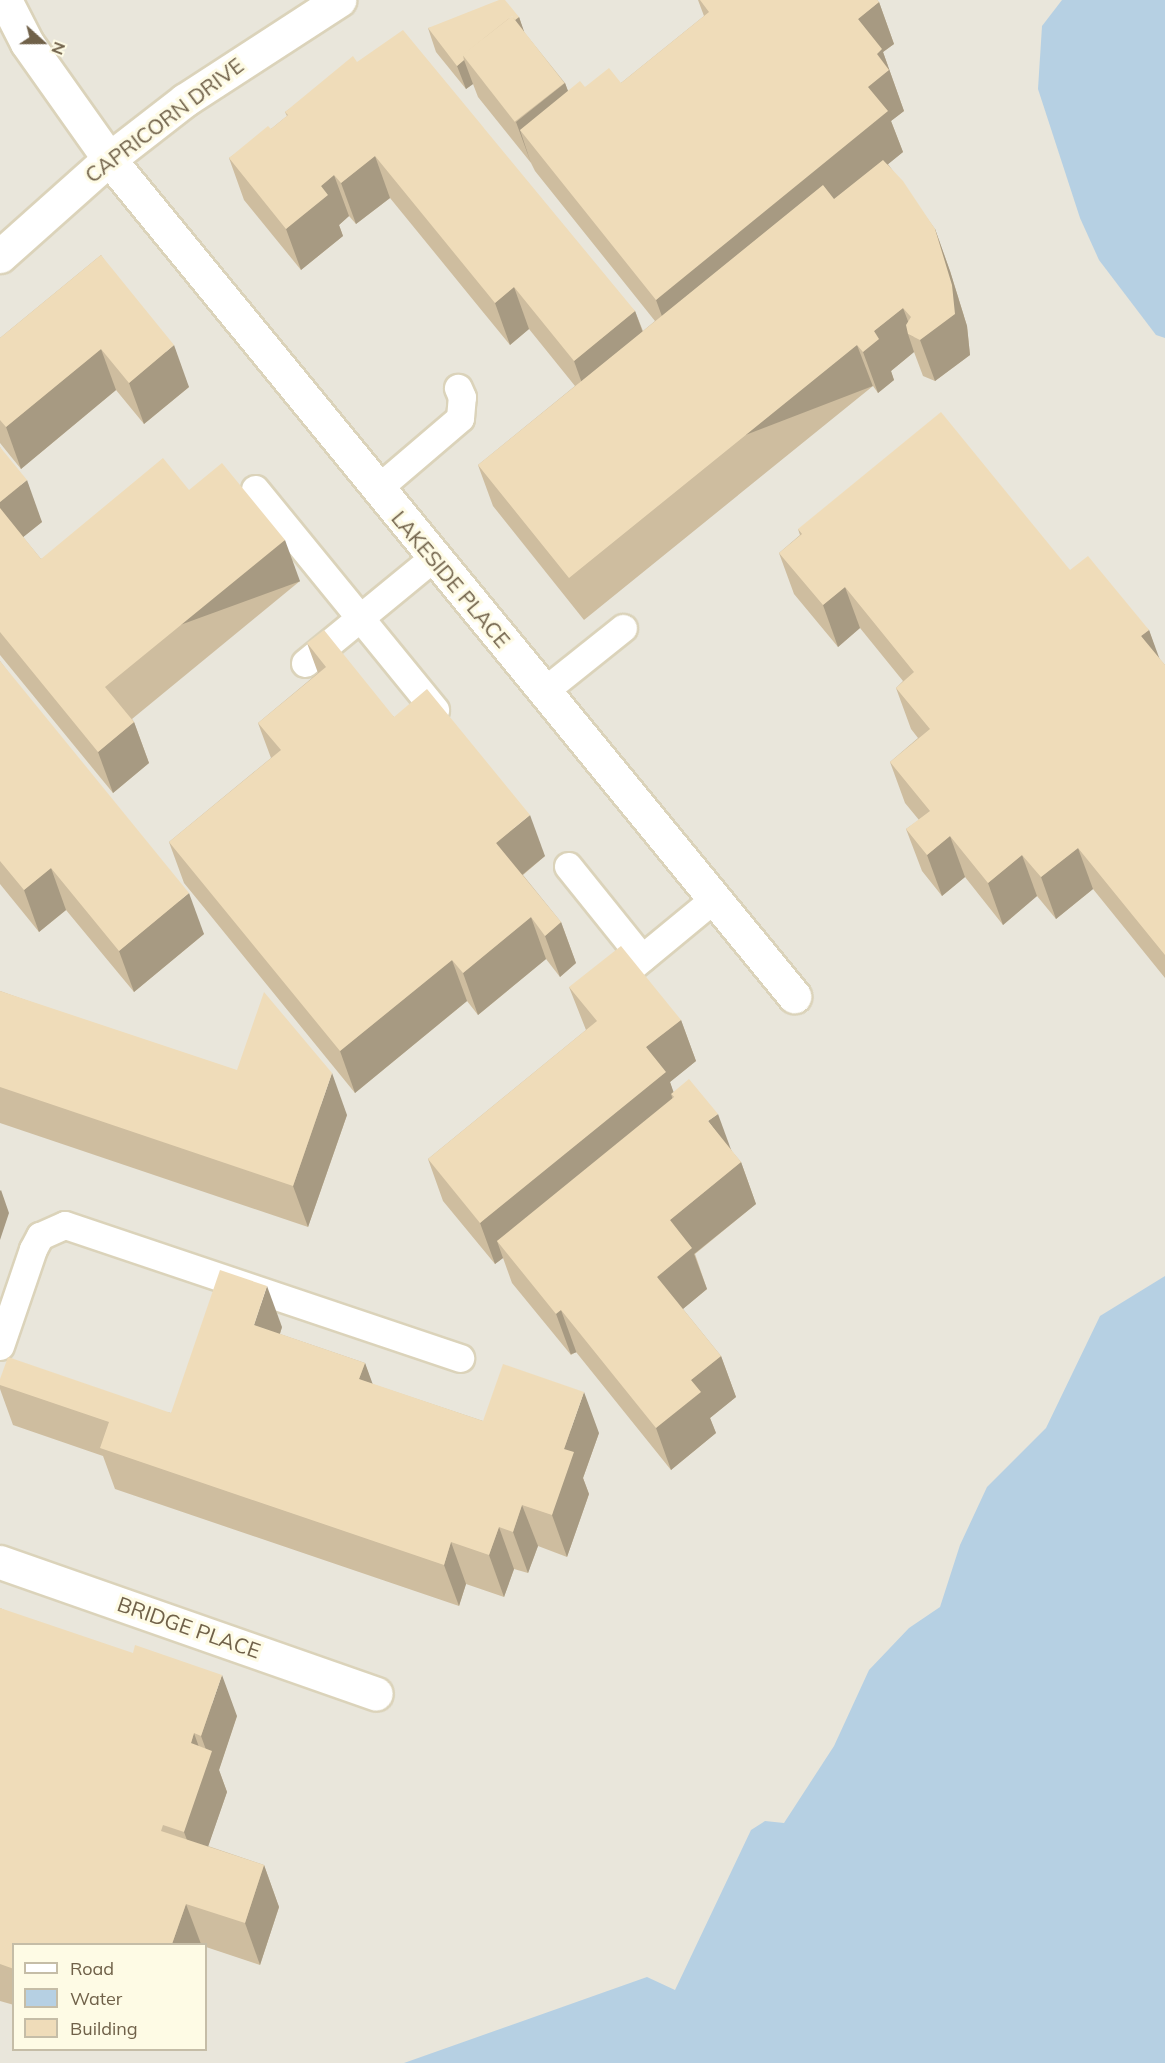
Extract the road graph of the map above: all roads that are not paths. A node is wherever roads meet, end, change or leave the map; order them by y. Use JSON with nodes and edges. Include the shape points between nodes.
{"nodes":[{"id":1,"x":5,"y":0,"type":"edge"},
{"id":2,"x":339,"y":0,"type":"edge"},
{"id":3,"x":109,"y":159,"type":"junction"},
{"id":4,"x":0,"y":256,"type":"edge"},
{"id":5,"x":458,"y":388,"type":"dead end"},
{"id":6,"x":255,"y":489,"type":"dead end"},
{"id":7,"x":377,"y":489,"type":"junction"},
{"id":8,"x":433,"y":558,"type":"junction"},
{"id":9,"x":360,"y":618,"type":"junction"},
{"id":10,"x":623,"y":628,"type":"dead end"},
{"id":11,"x":305,"y":663,"type":"edge"},
{"id":12,"x":544,"y":691,"type":"junction"},
{"id":13,"x":435,"y":710,"type":"edge"},
{"id":14,"x":568,"y":866,"type":"dead end"},
{"id":15,"x":715,"y":898,"type":"junction"},
{"id":16,"x":642,"y":958,"type":"junction"},
{"id":17,"x":794,"y":996,"type":"dead end"},
{"id":18,"x":584,"y":1006,"type":"edge"},
{"id":19,"x":0,"y":1346,"type":"edge"},
{"id":20,"x":460,"y":1358,"type":"dead end"},
{"id":21,"x":0,"y":1562,"type":"edge"},
{"id":22,"x":376,"y":1694,"type":"dead end"}],
"edges":[{"from":1,"to":3,"type":"street","name":"LAKESIDE PLACE","via":[[27,43]]},
{"from":2,"to":3,"type":"street","name":"CAPRICORN DRIVE","via":[[185,99]]},
{"from":3,"to":4,"type":"street","name":"CAPRICORN DRIVE"},
{"from":3,"to":7,"type":"street","name":"LAKESIDE PLACE"},
{"from":5,"to":7,"type":"lane","via":[[462,397],[460,418]]},
{"from":6,"to":9,"type":"lane"},
{"from":7,"to":8,"type":"street","name":"LAKESIDE PLACE"},
{"from":8,"to":9,"type":"lane"},
{"from":8,"to":12,"type":"street","name":"LAKESIDE PLACE"},
{"from":9,"to":11,"type":"lane"},
{"from":9,"to":13,"type":"lane"},
{"from":10,"to":12,"type":"lane"},
{"from":12,"to":15,"type":"street","name":"LAKESIDE PLACE"},
{"from":14,"to":16,"type":"lane"},
{"from":15,"to":16,"type":"lane"},
{"from":15,"to":17,"type":"street","name":"LAKESIDE PLACE"},
{"from":16,"to":18,"type":"lane"},
{"from":19,"to":20,"type":"lane","via":[[40,1236],[65,1226]]},
{"from":21,"to":22,"type":"street","name":"BRIDGE PLACE"}]}
